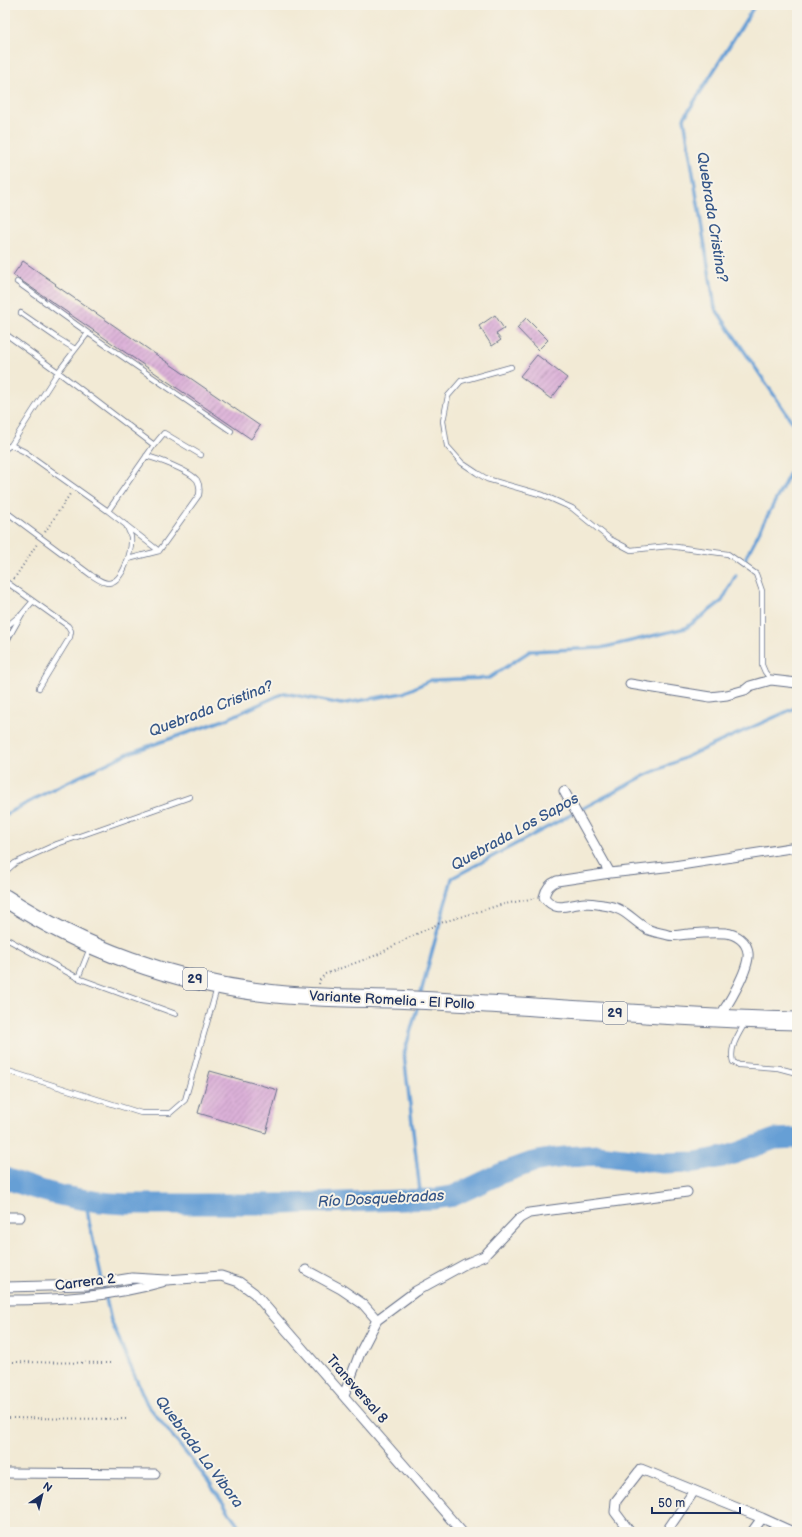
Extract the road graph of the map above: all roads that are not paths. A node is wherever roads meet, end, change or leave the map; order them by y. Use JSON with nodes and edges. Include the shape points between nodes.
{"nodes":[{"id":1,"x":17,"y":282,"type":"dead end"},
{"id":2,"x":21,"y":313,"type":"dead end"},
{"id":3,"x":88,"y":333,"type":"junction"},
{"id":4,"x":7,"y":335,"type":"dead end"},
{"id":5,"x":75,"y":349,"type":"junction"},
{"id":6,"x":512,"y":367,"type":"dead end"},
{"id":7,"x":58,"y":372,"type":"junction"},
{"id":8,"x":231,"y":431,"type":"dead end"},
{"id":9,"x":11,"y":445,"type":"junction"},
{"id":10,"x":154,"y":445,"type":"junction"},
{"id":11,"x":5,"y":449,"type":"edge"},
{"id":12,"x":201,"y":455,"type":"dead end"},
{"id":13,"x":146,"y":456,"type":"junction"},
{"id":14,"x":5,"y":511,"type":"edge"},
{"id":15,"x":108,"y":511,"type":"junction"},
{"id":16,"x":126,"y":525,"type":"junction"},
{"id":17,"x":159,"y":551,"type":"junction"},
{"id":18,"x":128,"y":559,"type":"junction"},
{"id":19,"x":5,"y":581,"type":"edge"},
{"id":20,"x":33,"y":601,"type":"junction"},
{"id":21,"x":22,"y":614,"type":"junction"},
{"id":22,"x":5,"y":628,"type":"edge"},
{"id":23,"x":5,"y":644,"type":"edge"},
{"id":24,"x":771,"y":680,"type":"junction"},
{"id":25,"x":797,"y":683,"type":"edge"},
{"id":26,"x":630,"y":684,"type":"dead end"},
{"id":27,"x":39,"y":688,"type":"dead end"},
{"id":28,"x":564,"y":791,"type":"dead end"},
{"id":29,"x":190,"y":797,"type":"dead end"},
{"id":30,"x":797,"y":847,"type":"edge"},
{"id":31,"x":5,"y":872,"type":"edge"},
{"id":32,"x":610,"y":873,"type":"junction"},
{"id":33,"x":5,"y":898,"type":"edge"},
{"id":34,"x":5,"y":938,"type":"edge"},
{"id":35,"x":92,"y":944,"type":"junction"},
{"id":36,"x":78,"y":978,"type":"junction"},
{"id":37,"x":218,"y":985,"type":"junction"},
{"id":38,"x":176,"y":1014,"type":"dead end"},
{"id":39,"x":718,"y":1018,"type":"junction"},
{"id":40,"x":747,"y":1020,"type":"junction"},
{"id":41,"x":797,"y":1021,"type":"edge"},
{"id":42,"x":5,"y":1070,"type":"edge"},
{"id":43,"x":797,"y":1073,"type":"edge"},
{"id":44,"x":687,"y":1192,"type":"dead end"},
{"id":45,"x":5,"y":1217,"type":"edge"},
{"id":46,"x":20,"y":1217,"type":"dead end"},
{"id":47,"x":306,"y":1270,"type":"dead end"},
{"id":48,"x":221,"y":1276,"type":"joint"},
{"id":49,"x":167,"y":1280,"type":"junction"},
{"id":50,"x":47,"y":1286,"type":"junction"},
{"id":51,"x":5,"y":1287,"type":"edge"},
{"id":52,"x":5,"y":1300,"type":"edge"},
{"id":53,"x":47,"y":1300,"type":"junction"},
{"id":54,"x":378,"y":1320,"type":"junction"},
{"id":55,"x":344,"y":1395,"type":"junction"},
{"id":56,"x":5,"y":1473,"type":"edge"},
{"id":57,"x":155,"y":1474,"type":"dead end"},
{"id":58,"x":694,"y":1491,"type":"junction"},
{"id":59,"x":762,"y":1518,"type":"junction"},
{"id":60,"x":462,"y":1532,"type":"edge"},
{"id":61,"x":630,"y":1532,"type":"edge"},
{"id":62,"x":666,"y":1532,"type":"edge"},
{"id":63,"x":752,"y":1532,"type":"edge"},
{"id":64,"x":793,"y":1532,"type":"edge"}],
"edges":[{"from":1,"to":3,"type":"lane"},
{"from":2,"to":5,"type":"lane"},
{"from":3,"to":5,"type":"lane"},
{"from":3,"to":8,"type":"lane"},
{"from":4,"to":7,"type":"lane"},
{"from":5,"to":7,"type":"lane"},
{"from":6,"to":24,"type":"lane","via":[[461,382],[448,396],[443,421],[447,446],[462,462],[487,479],[543,494],[572,508],[610,539],[632,550],[669,546],[728,554],[756,574],[762,591],[762,665]]},
{"from":7,"to":9,"type":"lane"},
{"from":7,"to":10,"type":"lane"},
{"from":9,"to":11,"type":"lane"},
{"from":9,"to":15,"type":"lane","via":[[25,452]]},
{"from":10,"to":12,"type":"lane","via":[[164,434]]},
{"from":10,"to":13,"type":"lane"},
{"from":13,"to":15,"type":"lane"},
{"from":13,"to":17,"type":"lane","via":[[164,461],[190,475],[196,479],[200,487],[199,495]]},
{"from":14,"to":18,"type":"lane","via":[[100,581],[113,582]]},
{"from":15,"to":16,"type":"lane"},
{"from":16,"to":17,"type":"lane"},
{"from":16,"to":18,"type":"lane","via":[[131,541]]},
{"from":17,"to":18,"type":"lane"},
{"from":19,"to":20,"type":"lane"},
{"from":20,"to":21,"type":"lane"},
{"from":20,"to":27,"type":"lane","via":[[68,626],[71,631],[70,637]]},
{"from":21,"to":22,"type":"lane"},
{"from":21,"to":23,"type":"lane"},
{"from":24,"to":25,"type":"street"},
{"from":24,"to":26,"type":"street","via":[[745,690],[710,697]]},
{"from":28,"to":32,"type":"street"},
{"from":29,"to":31,"type":"lane","via":[[57,844],[15,863]]},
{"from":30,"to":32,"type":"street"},
{"from":32,"to":39,"type":"street","via":[[557,881],[545,891],[544,897],[550,904],[560,907],[585,903],[616,907],[648,929],[671,936],[712,933],[738,936],[745,944],[748,954],[741,978],[728,1005]]},
{"from":33,"to":35,"type":"highway","name":"Variante Romelia - El Pollo","number":"29"},
{"from":34,"to":36,"type":"lane"},
{"from":35,"to":36,"type":"lane"},
{"from":35,"to":37,"type":"highway","name":"Variante Romelia - El Pollo","number":"29","via":[[160,970]]},
{"from":36,"to":38,"type":"lane"},
{"from":37,"to":39,"type":"highway","name":"Variante Romelia - El Pollo","number":"29","via":[[316,997],[400,999]]},
{"from":37,"to":42,"type":"lane","via":[[185,1100],[170,1113],[141,1113]]},
{"from":39,"to":40,"type":"highway","name":"Variante Romelia - El Pollo","number":"29"},
{"from":40,"to":41,"type":"highway","name":"Variante Romelia - El Pollo","number":"29"},
{"from":40,"to":43,"type":"lane","via":[[736,1039],[731,1055],[733,1062]]},
{"from":44,"to":54,"type":"street","via":[[529,1213],[520,1218],[484,1256],[416,1291]]},
{"from":45,"to":46,"type":"street"},
{"from":47,"to":54,"type":"street","via":[[363,1304]]},
{"from":48,"to":49,"type":"street","name":"Carrera 2"},
{"from":48,"to":55,"type":"street","name":"Transversal 8","via":[[239,1282],[254,1293]]},
{"from":49,"to":50,"type":"street","name":"Carrera 2","via":[[132,1278],[88,1285]]},
{"from":49,"to":53,"type":"street","name":"Carrera 2","via":[[136,1290]]},
{"from":50,"to":51,"type":"street","name":"Carrera 2"},
{"from":50,"to":53,"type":"street"},
{"from":52,"to":53,"type":"street","name":"Carrera 2"},
{"from":54,"to":55,"type":"street","via":[[360,1353]]},
{"from":55,"to":60,"type":"street","name":"Transversal 8"},
{"from":56,"to":57,"type":"street"},
{"from":58,"to":59,"type":"street"},
{"from":58,"to":61,"type":"street","via":[[641,1469],[616,1501],[615,1512]]},
{"from":58,"to":62,"type":"street"},
{"from":59,"to":63,"type":"street"},
{"from":59,"to":64,"type":"street"}]}
